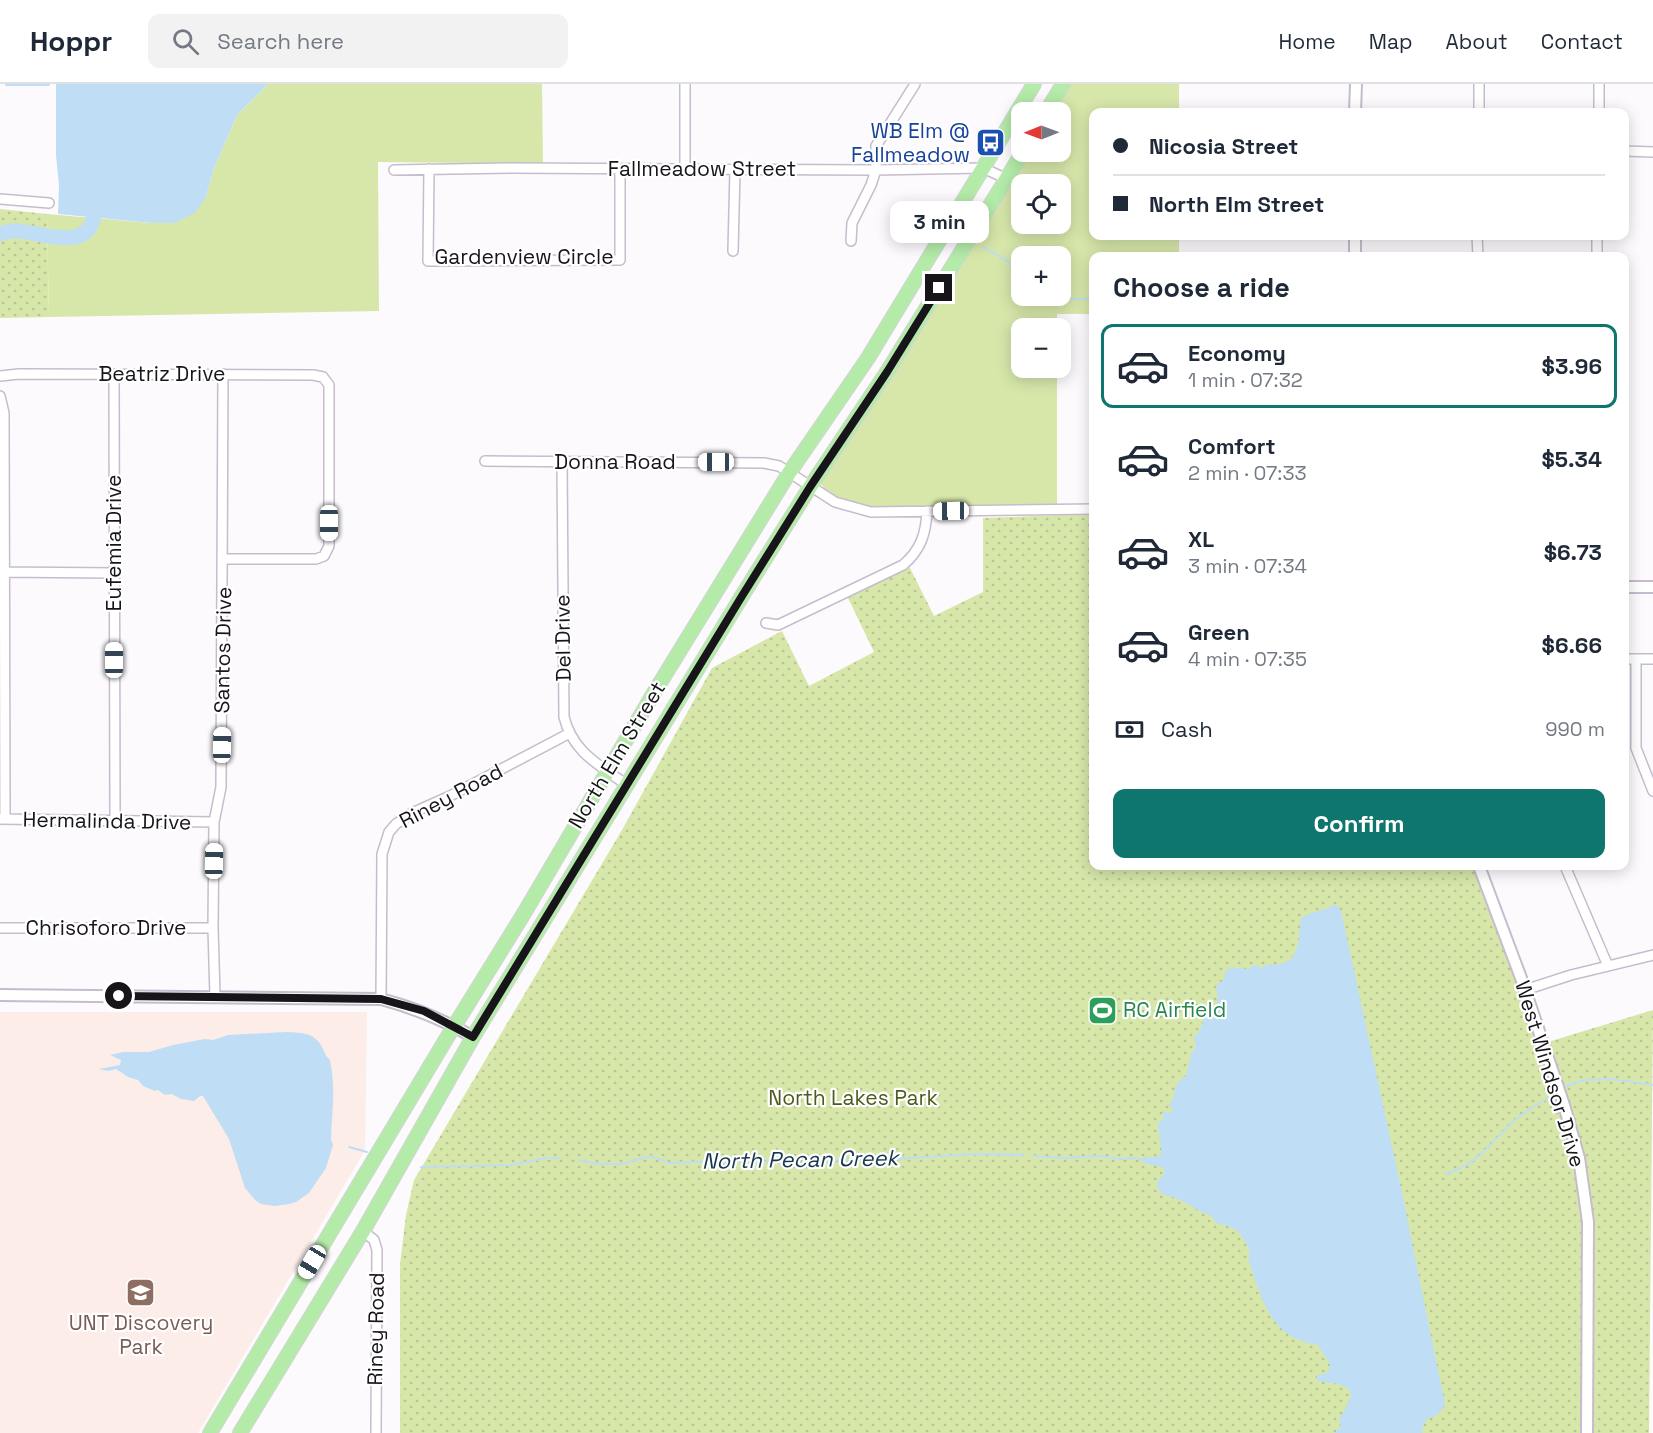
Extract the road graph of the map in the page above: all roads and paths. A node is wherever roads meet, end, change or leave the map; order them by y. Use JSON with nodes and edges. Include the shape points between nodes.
{"nodes":[{"id":1,"x":685,"y":84,"type":"edge"},
{"id":2,"x":915,"y":84,"type":"edge"},
{"id":3,"x":1034,"y":84,"type":"edge"},
{"id":4,"x":1063,"y":84,"type":"edge"},
{"id":5,"x":1356,"y":84,"type":"edge"},
{"id":6,"x":1479,"y":84,"type":"edge"},
{"id":7,"x":1599,"y":84,"type":"edge"},
{"id":8,"x":1052,"y":102,"type":"edge"},
{"id":9,"x":1355,"y":108,"type":"edge"},
{"id":10,"x":1479,"y":108,"type":"edge"},
{"id":11,"x":1599,"y":108,"type":"edge"},
{"id":12,"x":1629,"y":151,"type":"edge"},
{"id":13,"x":1653,"y":152,"type":"edge"},
{"id":14,"x":1017,"y":162,"type":"edge"},
{"id":15,"x":983,"y":168,"type":"junction"},
{"id":16,"x":429,"y":169,"type":"junction"},
{"id":17,"x":620,"y":169,"type":"junction"},
{"id":18,"x":394,"y":170,"type":"dead end"},
{"id":19,"x":685,"y":170,"type":"junction"},
{"id":20,"x":735,"y":170,"type":"junction"},
{"id":21,"x":876,"y":170,"type":"junction"},
{"id":22,"x":1007,"y":179,"type":"junction"},
{"id":23,"x":0,"y":199,"type":"edge"},
{"id":24,"x":49,"y":203,"type":"dead end"},
{"id":25,"x":850,"y":241,"type":"dead end"},
{"id":26,"x":733,"y":251,"type":"dead end"},
{"id":27,"x":114,"y":374,"type":"junction"},
{"id":28,"x":223,"y":374,"type":"junction"},
{"id":29,"x":0,"y":376,"type":"edge"},
{"id":30,"x":0,"y":396,"type":"edge"},
{"id":31,"x":485,"y":461,"type":"dead end"},
{"id":32,"x":562,"y":462,"type":"junction"},
{"id":33,"x":789,"y":472,"type":"junction"},
{"id":34,"x":810,"y":487,"type":"junction"},
{"id":35,"x":1089,"y":509,"type":"edge"},
{"id":36,"x":927,"y":511,"type":"junction"},
{"id":37,"x":224,"y":559,"type":"junction"},
{"id":38,"x":2,"y":572,"type":"edge"},
{"id":39,"x":113,"y":573,"type":"junction"},
{"id":40,"x":1629,"y":587,"type":"edge"},
{"id":41,"x":1653,"y":587,"type":"edge"},
{"id":42,"x":766,"y":623,"type":"dead end"},
{"id":43,"x":1629,"y":659,"type":"edge"},
{"id":44,"x":1636,"y":659,"type":"junction"},
{"id":45,"x":1653,"y":659,"type":"edge"},
{"id":46,"x":568,"y":734,"type":"junction"},
{"id":47,"x":607,"y":771,"type":"junction"},
{"id":48,"x":628,"y":786,"type":"junction"},
{"id":49,"x":1653,"y":790,"type":"edge"},
{"id":50,"x":2,"y":819,"type":"edge"},
{"id":51,"x":115,"y":820,"type":"junction"},
{"id":52,"x":214,"y":822,"type":"junction"},
{"id":53,"x":1481,"y":870,"type":"edge"},
{"id":54,"x":1567,"y":870,"type":"edge"},
{"id":55,"x":0,"y":928,"type":"edge"},
{"id":56,"x":213,"y":928,"type":"junction"},
{"id":57,"x":1653,"y":955,"type":"edge"},
{"id":58,"x":1608,"y":966,"type":"junction"},
{"id":59,"x":1525,"y":990,"type":"junction"},
{"id":60,"x":0,"y":995,"type":"edge"},
{"id":61,"x":214,"y":996,"type":"junction"},
{"id":62,"x":381,"y":999,"type":"junction"},
{"id":63,"x":454,"y":1026,"type":"junction"},
{"id":64,"x":473,"y":1037,"type":"junction"},
{"id":65,"x":363,"y":1231,"type":"junction"},
{"id":66,"x":210,"y":1433,"type":"edge"},
{"id":67,"x":240,"y":1433,"type":"edge"},
{"id":68,"x":376,"y":1433,"type":"edge"},
{"id":69,"x":1587,"y":1433,"type":"edge"}],
"edges":[{"from":1,"to":19,"type":"street"},
{"from":2,"to":21,"type":"street","via":[[876,146]]},
{"from":3,"to":15,"type":"main road","name":"North Elm Street"},
{"from":4,"to":8,"type":"main road"},
{"from":5,"to":9,"type":"street"},
{"from":6,"to":10,"type":"street"},
{"from":7,"to":11,"type":"street"},
{"from":12,"to":13,"type":"street"},
{"from":14,"to":22,"type":"main road","name":"North Elm Street"},
{"from":15,"to":21,"type":"street","name":"Fallmeadow Street"},
{"from":15,"to":22,"type":"street","name":"Fallmeadow Street"},
{"from":15,"to":33,"type":"main road","name":"North Elm Street","via":[[868,358]]},
{"from":16,"to":17,"type":"street","name":"Fallmeadow Street"},
{"from":16,"to":17,"type":"street","name":"Gardenview Circle","via":[[428,261],[620,260]]},
{"from":16,"to":18,"type":"street","name":"Fallmeadow Street"},
{"from":17,"to":19,"type":"street","name":"Fallmeadow Street"},
{"from":19,"to":20,"type":"street","name":"Fallmeadow Street"},
{"from":20,"to":21,"type":"street","name":"Fallmeadow Street"},
{"from":20,"to":26,"type":"street"},
{"from":21,"to":25,"type":"street","via":[[852,223]]},
{"from":22,"to":34,"type":"main road","name":"North Elm Street"},
{"from":23,"to":24,"type":"street"},
{"from":27,"to":28,"type":"street","name":"Beatriz Drive"},
{"from":27,"to":29,"type":"street","name":"Beatriz Drive"},
{"from":27,"to":39,"type":"street","name":"Eufemia Drive"},
{"from":28,"to":37,"type":"street","name":"Santos Drive"},
{"from":28,"to":37,"type":"street","name":"Beatriz Drive","via":[[313,375],[323,377],[329,385],[329,546],[324,556]]},
{"from":30,"to":38,"type":"street"},
{"from":31,"to":32,"type":"street","name":"Donna Road"},
{"from":32,"to":33,"type":"street","name":"Donna Road","via":[[753,462]]},
{"from":32,"to":46,"type":"street","name":"Del Drive","via":[[564,717]]},
{"from":33,"to":34,"type":"street","name":"Donna Road"},
{"from":33,"to":47,"type":"main road","name":"North Elm Street"},
{"from":34,"to":36,"type":"street","via":[[835,502],[861,510]]},
{"from":34,"to":48,"type":"main road","name":"North Elm Street"},
{"from":35,"to":36,"type":"street"},
{"from":36,"to":42,"type":"street","via":[[926,531],[920,545],[903,565],[778,625]]},
{"from":37,"to":52,"type":"street","name":"Santos Drive","via":[[221,787]]},
{"from":38,"to":39,"type":"street"},
{"from":38,"to":50,"type":"street"},
{"from":39,"to":51,"type":"street","name":"Eufemia Drive"},
{"from":40,"to":41,"type":"street"},
{"from":43,"to":44,"type":"street"},
{"from":44,"to":45,"type":"street"},
{"from":44,"to":49,"type":"street","via":[[1636,748]]},
{"from":46,"to":47,"type":"street","via":[[591,760]]},
{"from":46,"to":62,"type":"street","name":"Riney Road","via":[[412,813],[389,832],[382,854]]},
{"from":47,"to":48,"type":"street"},
{"from":47,"to":63,"type":"main road","name":"North Elm Street"},
{"from":48,"to":64,"type":"main road","name":"North Elm Street"},
{"from":50,"to":51,"type":"street","name":"Hermalinda Drive"},
{"from":51,"to":52,"type":"street","name":"Hermalinda Drive"},
{"from":52,"to":56,"type":"street","name":"Santos Drive"},
{"from":53,"to":59,"type":"street","name":"West Windsor Drive"},
{"from":54,"to":58,"type":"street"},
{"from":55,"to":56,"type":"street","name":"Chrisoforo Drive"},
{"from":56,"to":61,"type":"street","name":"Santos Drive"},
{"from":57,"to":58,"type":"street"},
{"from":58,"to":59,"type":"street"},
{"from":59,"to":69,"type":"street","name":"West Windsor Drive","via":[[1570,1126],[1585,1191]]},
{"from":60,"to":61,"type":"street"},
{"from":61,"to":62,"type":"street"},
{"from":62,"to":63,"type":"street","via":[[424,1011]]},
{"from":63,"to":64,"type":"street"},
{"from":63,"to":66,"type":"main road","name":"North Elm Street"},
{"from":64,"to":65,"type":"main road","name":"North Elm Street"},
{"from":65,"to":67,"type":"main road","name":"North Elm Street"},
{"from":65,"to":68,"type":"street","name":"Riney Road","via":[[374,1240],[377,1250]]}]}
